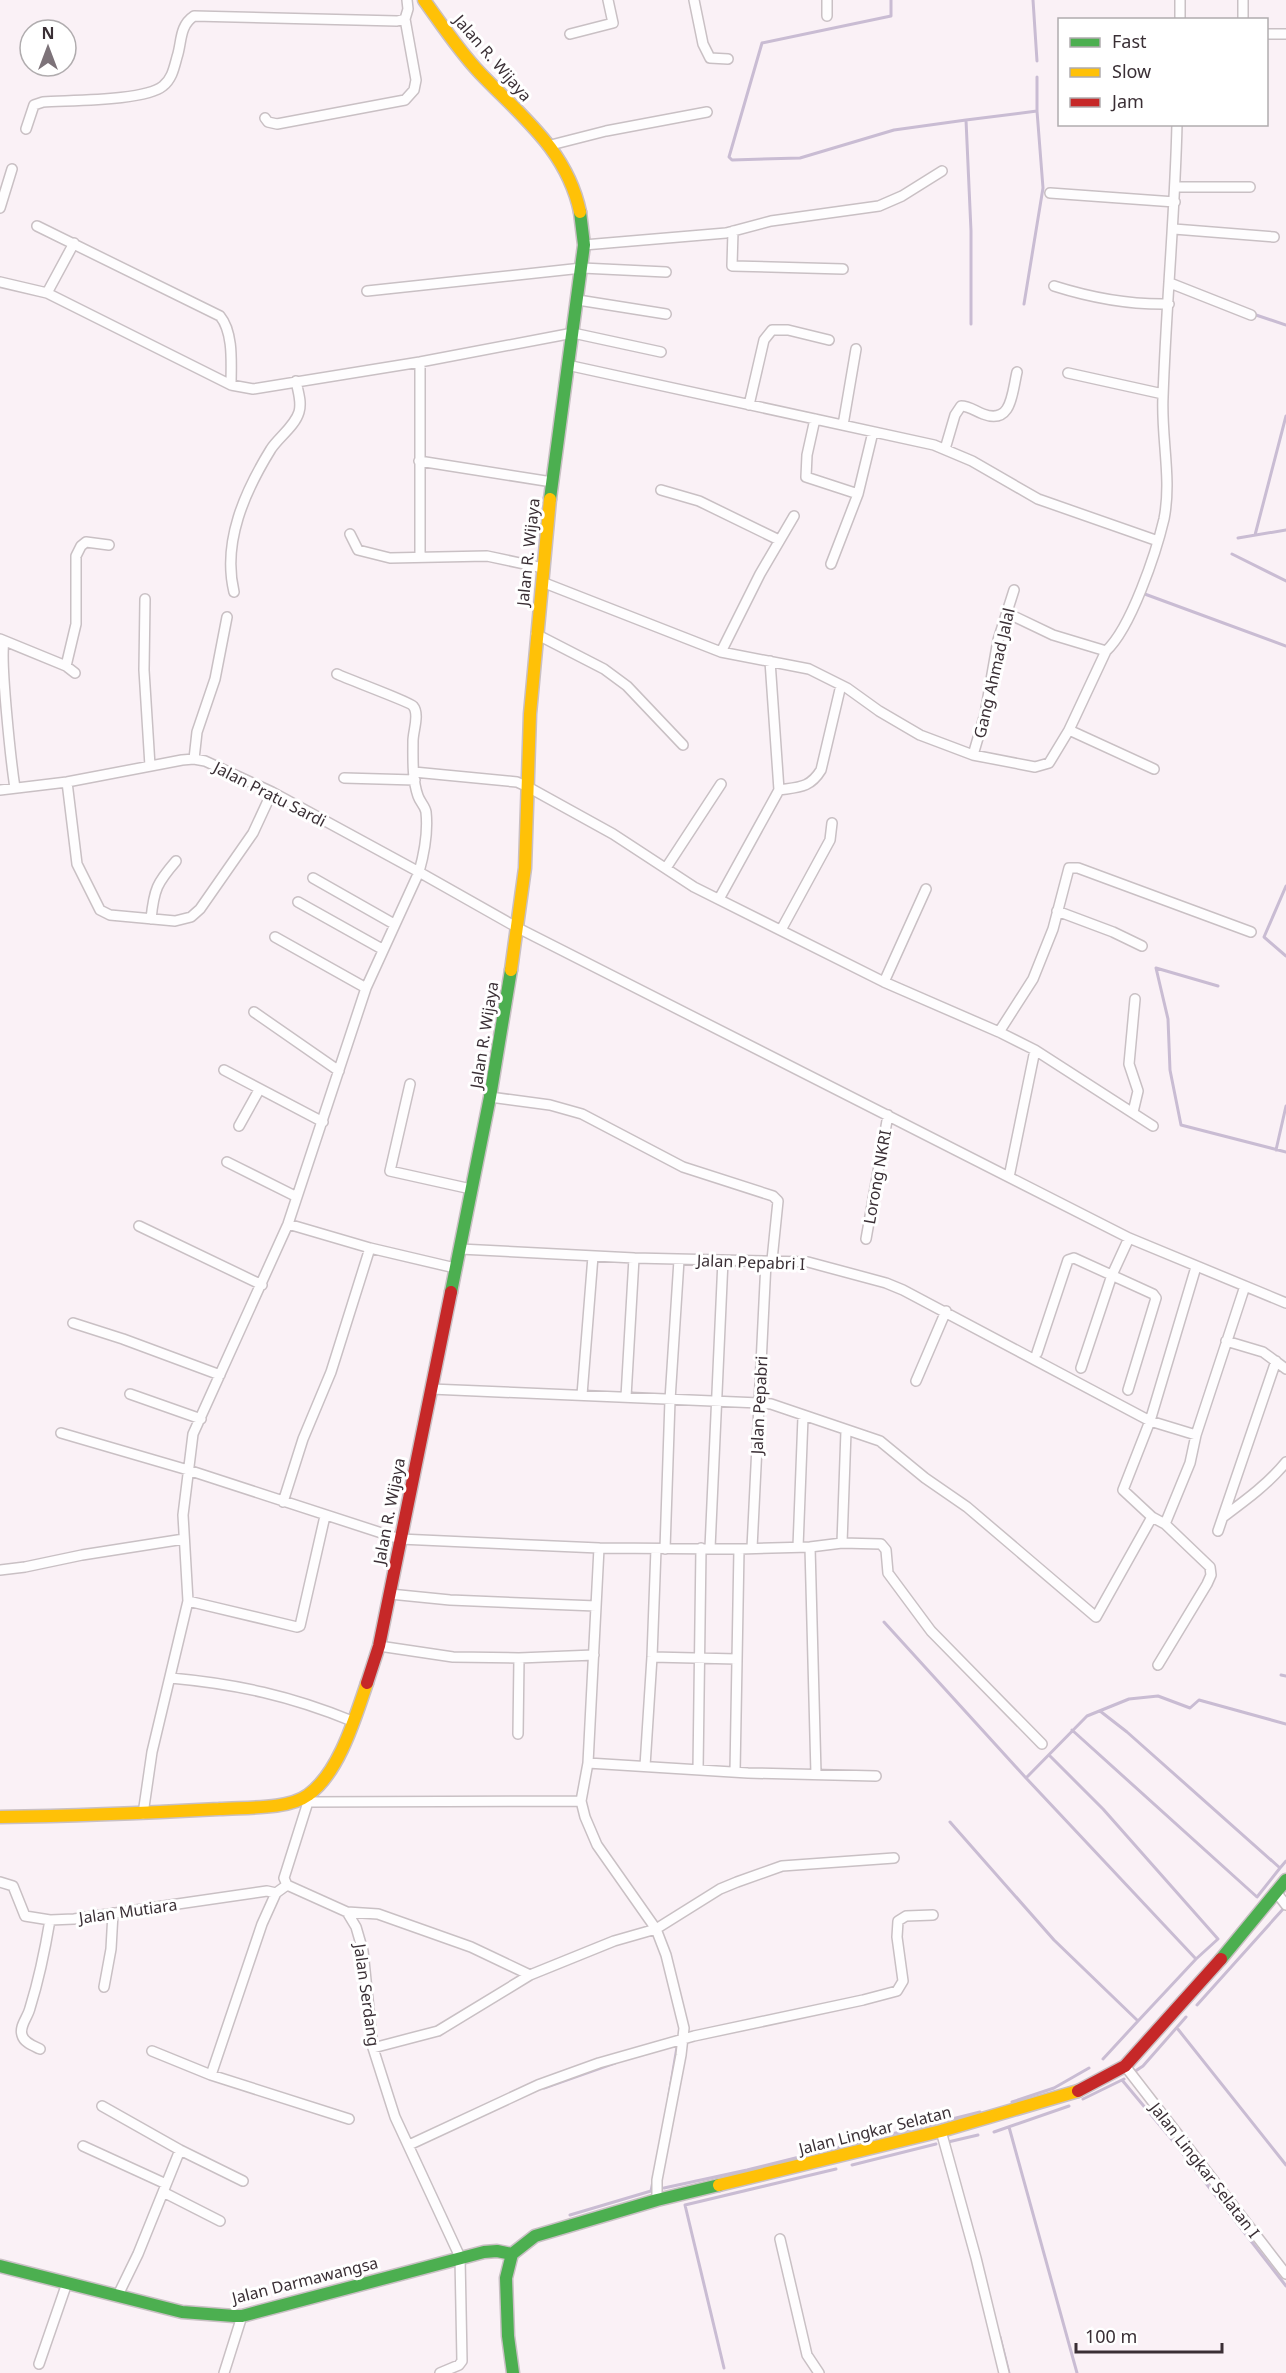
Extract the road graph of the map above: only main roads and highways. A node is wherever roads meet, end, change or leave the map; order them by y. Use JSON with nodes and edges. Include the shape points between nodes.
{"nodes":[{"id":1,"x":424,"y":0,"type":"edge"},
{"id":2,"x":0,"y":1817,"type":"edge"},
{"id":3,"x":1286,"y":1880,"type":"edge"},
{"id":4,"x":512,"y":2254,"type":"junction"},
{"id":5,"x":0,"y":2265,"type":"edge"},
{"id":6,"x":513,"y":2373,"type":"edge"}],
"edges":[{"from":1,"to":2,"type":"main road","name":"Jalan R. Wijaya","via":[[471,63],[551,145],[576,196],[584,245],[536,634],[525,868],[518,928],[490,1097],[379,1646],[361,1701],[336,1757],[308,1799],[143,1814]]},
{"from":3,"to":4,"type":"main road","name":"Jalan Lingkar Selatan","via":[[1125,2066],[1072,2094],[941,2131],[657,2200],[535,2236]]},
{"from":4,"to":5,"type":"main road","name":"Jalan Darmawangsa","via":[[497,2250],[460,2257],[242,2316],[211,2317]]},
{"from":4,"to":6,"type":"main road","via":[[505,2288]]}]}
